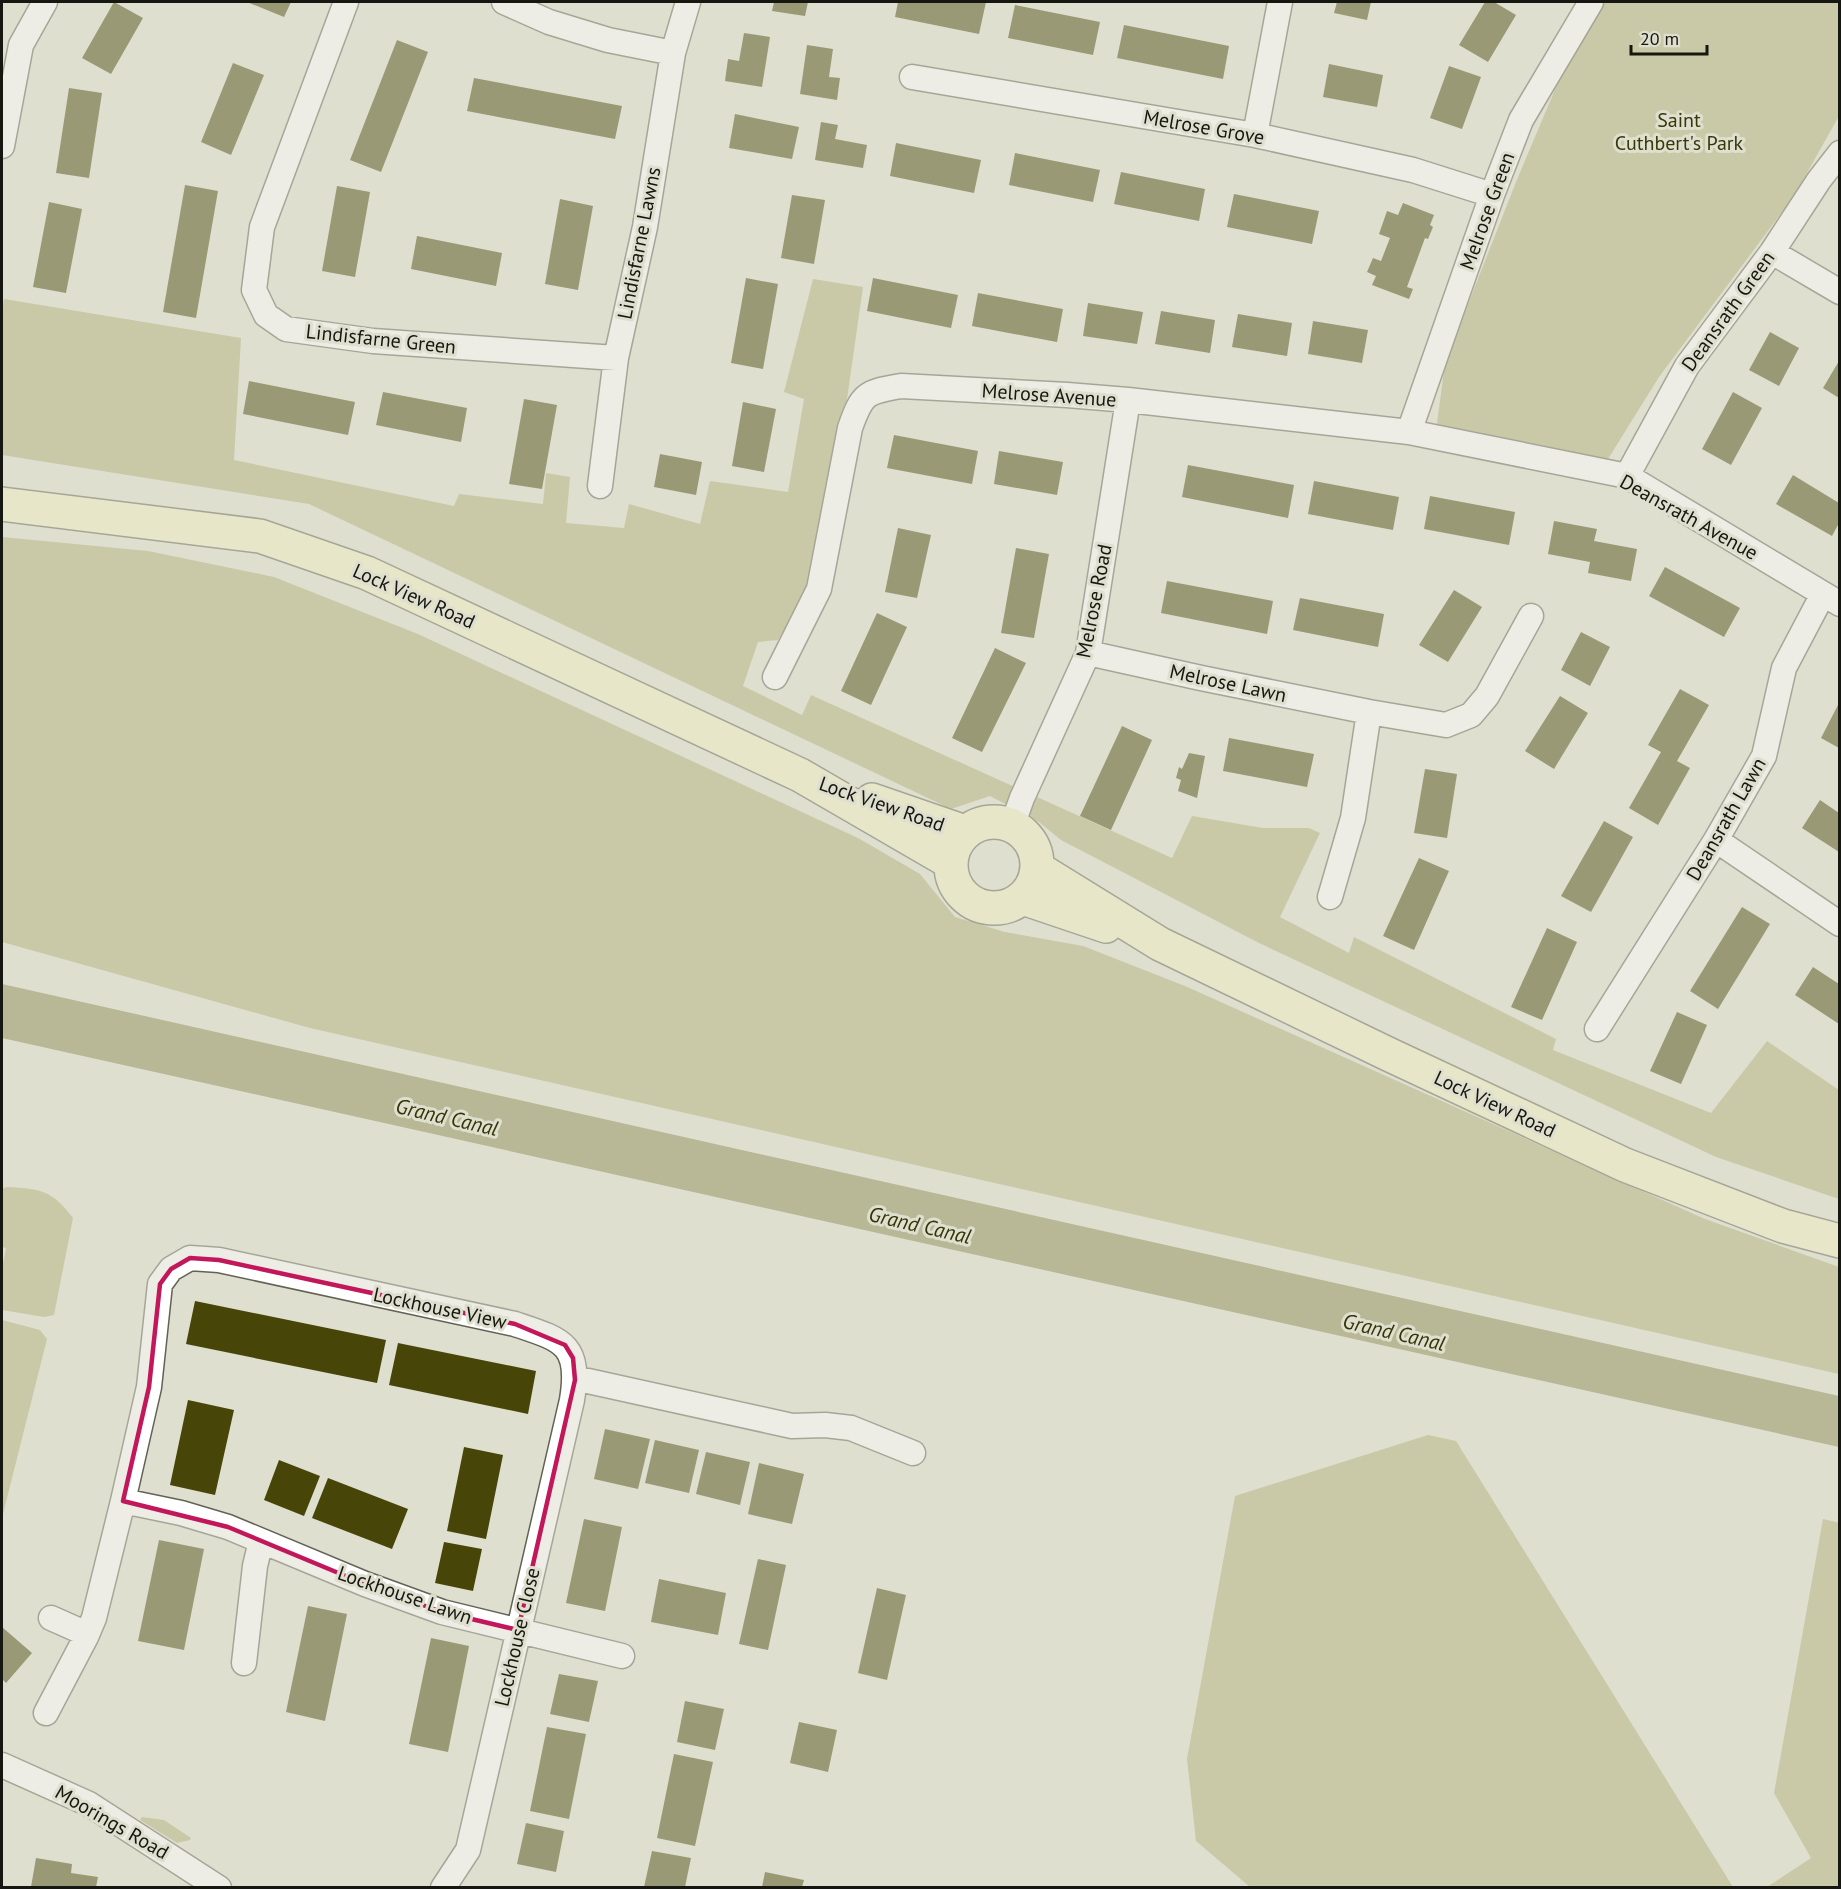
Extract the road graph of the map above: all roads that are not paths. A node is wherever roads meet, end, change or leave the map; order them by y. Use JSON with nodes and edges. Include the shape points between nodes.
{"nodes":[{"id":1,"x":45,"y":2,"type":"edge"},
{"id":2,"x":346,"y":2,"type":"edge"},
{"id":3,"x":504,"y":2,"type":"edge"},
{"id":4,"x":688,"y":2,"type":"edge"},
{"id":5,"x":1280,"y":2,"type":"edge"},
{"id":6,"x":1591,"y":2,"type":"edge"},
{"id":7,"x":11,"y":44,"type":"edge"},
{"id":8,"x":673,"y":53,"type":"junction"},
{"id":9,"x":912,"y":77,"type":"dead end"},
{"id":10,"x":1255,"y":135,"type":"junction"},
{"id":11,"x":2,"y":146,"type":"edge"},
{"id":12,"x":1839,"y":153,"type":"edge"},
{"id":13,"x":1492,"y":195,"type":"junction"},
{"id":14,"x":1772,"y":252,"type":"junction"},
{"id":15,"x":1839,"y":292,"type":"edge"},
{"id":16,"x":616,"y":358,"type":"junction"},
{"id":17,"x":1128,"y":400,"type":"junction"},
{"id":18,"x":1409,"y":432,"type":"junction"},
{"id":19,"x":1528,"y":458,"type":"joint"},
{"id":20,"x":1627,"y":476,"type":"junction"},
{"id":21,"x":600,"y":486,"type":"dead end"},
{"id":22,"x":2,"y":504,"type":"edge"},
{"id":23,"x":1831,"y":599,"type":"edge"},
{"id":24,"x":1531,"y":616,"type":"dead end"},
{"id":25,"x":1088,"y":653,"type":"junction"},
{"id":26,"x":775,"y":676,"type":"dead end"},
{"id":27,"x":1369,"y":712,"type":"junction"},
{"id":28,"x":800,"y":775,"type":"junction"},
{"id":29,"x":1012,"y":826,"type":"junction"},
{"id":30,"x":965,"y":832,"type":"junction"},
{"id":31,"x":1716,"y":840,"type":"junction"},
{"id":32,"x":950,"y":862,"type":"junction"},
{"id":33,"x":1037,"y":868,"type":"junction"},
{"id":34,"x":1329,"y":897,"type":"dead end"},
{"id":35,"x":1023,"y":898,"type":"junction"},
{"id":36,"x":1839,"y":924,"type":"edge"},
{"id":37,"x":1160,"y":944,"type":"junction"},
{"id":38,"x":1596,"y":1029,"type":"dead end"},
{"id":39,"x":1839,"y":1241,"type":"edge"},
{"id":40,"x":575,"y":1380,"type":"junction"},
{"id":41,"x":913,"y":1453,"type":"dead end"},
{"id":42,"x":123,"y":1501,"type":"junction"},
{"id":43,"x":261,"y":1541,"type":"junction"},
{"id":44,"x":51,"y":1618,"type":"dead end"},
{"id":45,"x":518,"y":1630,"type":"junction"},
{"id":46,"x":87,"y":1634,"type":"junction"},
{"id":47,"x":622,"y":1656,"type":"dead end"},
{"id":48,"x":244,"y":1663,"type":"dead end"},
{"id":49,"x":46,"y":1713,"type":"dead end"},
{"id":50,"x":4,"y":1773,"type":"edge"},
{"id":51,"x":219,"y":1887,"type":"edge"},
{"id":52,"x":442,"y":1887,"type":"edge"}],
"edges":[{"from":1,"to":7,"type":"street"},
{"from":2,"to":16,"type":"street","name":"Lindisfarne Green","via":[[262,227],[254,290],[266,315],[286,329],[373,341]]},
{"from":3,"to":8,"type":"street","via":[[549,22],[598,37]]},
{"from":4,"to":8,"type":"street","name":"Lindisfarne Lawns"},
{"from":5,"to":10,"type":"street"},
{"from":6,"to":13,"type":"street","name":"Melrose Green","via":[[1521,120]]},
{"from":7,"to":11,"type":"street"},
{"from":8,"to":16,"type":"street","name":"Lindisfarne Lawns","via":[[645,227]]},
{"from":9,"to":10,"type":"street","name":"Melrose Grove"},
{"from":10,"to":13,"type":"street","name":"Melrose Grove","via":[[1413,170]]},
{"from":12,"to":14,"type":"street","name":"Deansrath Green"},
{"from":13,"to":18,"type":"street","name":"Melrose Green"},
{"from":14,"to":15,"type":"street"},
{"from":14,"to":20,"type":"street","name":"Deansrath Green","via":[[1687,366]]},
{"from":16,"to":21,"type":"street","name":"Lindisfarne Lawns"},
{"from":17,"to":18,"type":"street","name":"Melrose Avenue"},
{"from":17,"to":25,"type":"street","name":"Melrose Road"},
{"from":17,"to":26,"type":"street","name":"Melrose Avenue","via":[[901,386],[876,391],[859,403],[850,428],[819,589]]},
{"from":18,"to":19,"type":"street","name":"Melrose Avenue"},
{"from":19,"to":20,"type":"street","name":"Deansrath Avenue"},
{"from":20,"to":23,"type":"street","name":"Deansrath Avenue"},
{"from":22,"to":28,"type":"street","name":"Lock View Road","via":[[260,536],[281,543],[367,573]]},
{"from":23,"to":31,"type":"street","name":"Deansrath Lawn","via":[[1784,668],[1764,756]]},
{"from":24,"to":27,"type":"street","name":"Melrose Lawn","via":[[1487,696],[1471,715],[1446,725]]},
{"from":25,"to":27,"type":"street","name":"Melrose Lawn"},
{"from":25,"to":29,"type":"street","name":"Melrose Road"},
{"from":27,"to":34,"type":"street","via":[[1353,818]]},
{"from":28,"to":30,"type":"street","name":"Lock View Road"},
{"from":28,"to":32,"type":"street","name":"Lock View Road"},
{"from":29,"to":30,"type":"street","name":"Lock View Road","via":[[987,822]]},
{"from":29,"to":33,"type":"street","via":[[1031,843]]},
{"from":30,"to":32,"type":"street","name":"Lock View Road","via":[[957,841]]},
{"from":31,"to":36,"type":"street"},
{"from":31,"to":38,"type":"street","name":"Deansrath Lawn"},
{"from":32,"to":35,"type":"street","name":"Lock View Road","via":[[958,890],[968,901],[996,909]]},
{"from":33,"to":35,"type":"street"},
{"from":33,"to":37,"type":"street","name":"Lock View Road"},
{"from":35,"to":37,"type":"street","name":"Lock View Road"},
{"from":37,"to":39,"type":"street","name":"Lock View Road","via":[[1626,1164],[1783,1226]]},
{"from":40,"to":41,"type":"street","via":[[792,1426],[851,1428]]},
{"from":40,"to":42,"type":"street","name":"Lockhouse View","via":[[573,1358],[565,1346],[548,1335],[515,1324],[219,1260],[190,1258],[171,1269],[160,1284],[149,1387]]},
{"from":40,"to":45,"type":"street","name":"Lockhouse Close"},
{"from":42,"to":43,"type":"street","name":"Lockhouse Lawn","via":[[181,1513]]},
{"from":42,"to":46,"type":"street"},
{"from":43,"to":45,"type":"street","name":"Lockhouse Lawn","via":[[442,1612]]},
{"from":43,"to":48,"type":"street"},
{"from":44,"to":46,"type":"street"},
{"from":45,"to":47,"type":"street","name":"Lockhouse Lawn"},
{"from":45,"to":52,"type":"street","name":"Lockhouse Close","via":[[468,1850]]},
{"from":46,"to":49,"type":"street"},
{"from":50,"to":51,"type":"street","name":"Moorings Road","via":[[89,1804]]}]}
